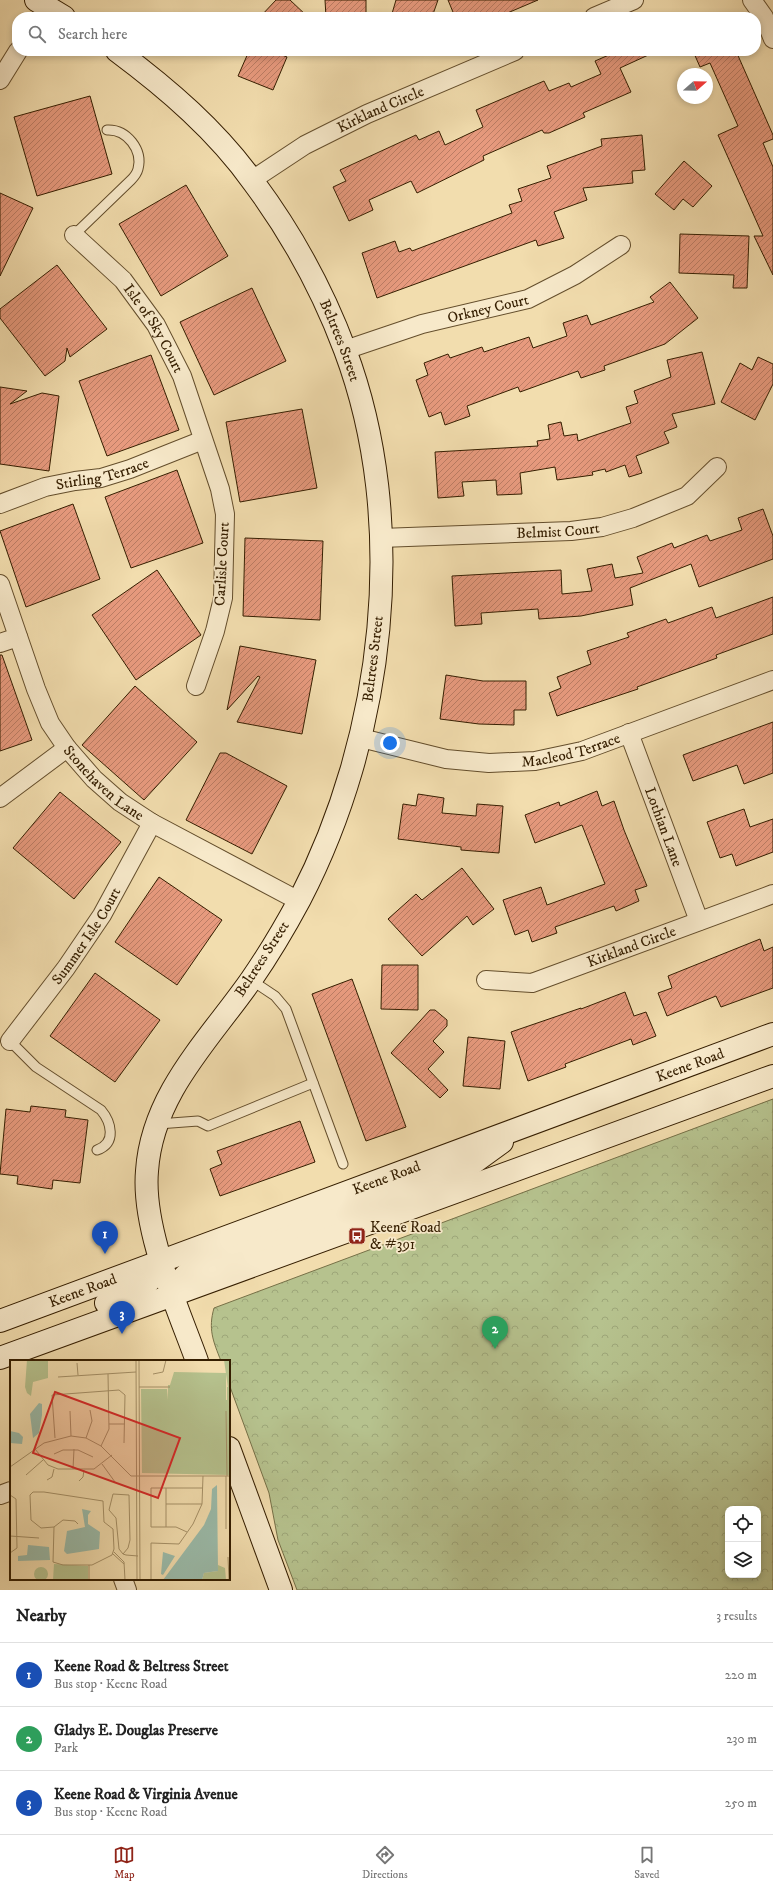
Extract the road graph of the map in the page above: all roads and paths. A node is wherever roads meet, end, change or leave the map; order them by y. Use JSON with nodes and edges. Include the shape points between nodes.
{"nodes":[{"id":1,"x":634,"y":0,"type":"edge"},
{"id":2,"x":752,"y":0,"type":"edge"},
{"id":3,"x":606,"y":12,"type":"edge"},
{"id":4,"x":760,"y":12,"type":"edge"},
{"id":5,"x":761,"y":13,"type":"edge"},
{"id":6,"x":773,"y":39,"type":"edge"},
{"id":7,"x":15,"y":56,"type":"edge"},
{"id":8,"x":124,"y":56,"type":"edge"},
{"id":9,"x":503,"y":56,"type":"edge"},
{"id":10,"x":0,"y":80,"type":"edge"},
{"id":11,"x":107,"y":130,"type":"dead end"},
{"id":12,"x":252,"y":180,"type":"junction"},
{"id":13,"x":74,"y":235,"type":"joint"},
{"id":14,"x":621,"y":245,"type":"dead end"},
{"id":15,"x":345,"y":350,"type":"junction"},
{"id":16,"x":203,"y":440,"type":"junction"},
{"id":17,"x":717,"y":466,"type":"dead end"},
{"id":18,"x":0,"y":504,"type":"edge"},
{"id":19,"x":381,"y":538,"type":"junction"},
{"id":20,"x":0,"y":584,"type":"edge"},
{"id":21,"x":18,"y":637,"type":"junction"},
{"id":22,"x":0,"y":643,"type":"edge"},
{"id":23,"x":773,"y":680,"type":"edge"},
{"id":24,"x":196,"y":686,"type":"dead end"},
{"id":25,"x":629,"y":733,"type":"junction"},
{"id":26,"x":361,"y":738,"type":"junction"},
{"id":27,"x":67,"y":748,"type":"junction"},
{"id":28,"x":0,"y":798,"type":"edge"},
{"id":29,"x":152,"y":823,"type":"junction"},
{"id":30,"x":773,"y":894,"type":"edge"},
{"id":31,"x":299,"y":901,"type":"junction"},
{"id":32,"x":699,"y":921,"type":"junction"},
{"id":33,"x":251,"y":980,"type":"junction"},
{"id":34,"x":486,"y":980,"type":"dead end"},
{"id":35,"x":773,"y":1034,"type":"edge"},
{"id":36,"x":10,"y":1041,"type":"joint"},
{"id":37,"x":773,"y":1076,"type":"edge"},
{"id":38,"x":313,"y":1083,"type":"junction"},
{"id":39,"x":157,"y":1124,"type":"junction"},
{"id":40,"x":528,"y":1124,"type":"junction"},
{"id":41,"x":97,"y":1150,"type":"dead end"},
{"id":42,"x":343,"y":1164,"type":"dead end"},
{"id":43,"x":162,"y":1261,"type":"junction"},
{"id":44,"x":172,"y":1294,"type":"junction"},
{"id":45,"x":0,"y":1321,"type":"edge"},
{"id":46,"x":0,"y":1342,"type":"edge"},
{"id":47,"x":0,"y":1358,"type":"edge"},
{"id":48,"x":197,"y":1360,"type":"edge"},
{"id":49,"x":230,"y":1451,"type":"edge"},
{"id":50,"x":10,"y":1491,"type":"edge"},
{"id":51,"x":0,"y":1495,"type":"edge"},
{"id":52,"x":123,"y":1580,"type":"edge"},
{"id":53,"x":127,"y":1590,"type":"edge"},
{"id":54,"x":281,"y":1590,"type":"edge"}],
"edges":[{"from":1,"to":3,"type":"street"},
{"from":2,"to":4,"type":"street"},
{"from":5,"to":6,"type":"street"},
{"from":7,"to":10,"type":"street"},
{"from":8,"to":12,"type":"main road","name":"Beltrees Street","via":[[154,79],[205,125]]},
{"from":9,"to":12,"type":"street","name":"Kirkland Circle","via":[[367,114],[305,145]]},
{"from":11,"to":13,"type":"lane","via":[[116,130],[130,138],[139,162],[138,171]]},
{"from":12,"to":15,"type":"main road","name":"Beltrees Street","via":[[282,224],[316,284]]},
{"from":13,"to":16,"type":"street","name":"Isle of Sky Court","via":[[124,280],[156,325],[182,376]]},
{"from":14,"to":15,"type":"street","name":"Orkney Court","via":[[575,276],[528,299],[422,324]]},
{"from":15,"to":19,"type":"main road","name":"Beltrees Street","via":[[360,396],[371,446]]},
{"from":16,"to":18,"type":"street","name":"Stirling Terrace","via":[[130,470],[101,478],[45,487]]},
{"from":16,"to":24,"type":"street","name":"Carlisle Court","via":[[220,489],[225,514],[224,598]]},
{"from":17,"to":19,"type":"street","name":"Belmist Court","via":[[686,496],[633,518],[602,527],[571,532]]},
{"from":19,"to":26,"type":"main road","name":"Beltrees Street","via":[[381,599],[375,662]]},
{"from":20,"to":21,"type":"street","name":"Stonehaven Lane"},
{"from":21,"to":22,"type":"street"},
{"from":21,"to":27,"type":"street","name":"Stonehaven Lane","via":[[50,723]]},
{"from":23,"to":25,"type":"street","name":"Macleod Terrace"},
{"from":25,"to":26,"type":"street","name":"Macleod Terrace","via":[[582,751],[535,761],[489,764],[446,759]]},
{"from":25,"to":32,"type":"street","name":"Lothian Lane"},
{"from":26,"to":31,"type":"main road","name":"Beltrees Street","via":[[346,792],[322,854]]},
{"from":27,"to":28,"type":"street"},
{"from":27,"to":29,"type":"street","name":"Stonehaven Lane","via":[[94,779],[120,802]]},
{"from":29,"to":31,"type":"street","name":"Stonehaven Lane"},
{"from":29,"to":36,"type":"street","name":"Summer Isle Court","via":[[102,915],[66,968]]},
{"from":30,"to":32,"type":"street","name":"Kirkland Circle"},
{"from":31,"to":33,"type":"main road","name":"Beltrees Street"},
{"from":32,"to":34,"type":"street","name":"Kirkland Circle","via":[[532,983]]},
{"from":33,"to":38,"type":"lane","via":[[275,996],[286,1009]]},
{"from":33,"to":39,"type":"main road","name":"Beltrees Street","via":[[182,1074],[166,1100]]},
{"from":35,"to":40,"type":"main road","name":"Keene Road"},
{"from":36,"to":41,"type":"lane","via":[[36,1067],[101,1110],[106,1116],[111,1130],[107,1143]]},
{"from":37,"to":44,"type":"main road"},
{"from":38,"to":39,"type":"lane","via":[[208,1126],[198,1121]]},
{"from":38,"to":42,"type":"lane"},
{"from":39,"to":43,"type":"main road","name":"Beltrees Street","via":[[146,1170],[147,1198],[151,1226]]},
{"from":40,"to":43,"type":"main road","name":"Keene Road"},
{"from":40,"to":44,"type":"main road","via":[[473,1163],[204,1262],[180,1279]]},
{"from":43,"to":44,"type":"main road","name":"Beltrees Street"},
{"from":43,"to":45,"type":"main road","name":"Keene Road"},
{"from":43,"to":46,"type":"main road","via":[[155,1276],[133,1293]]},
{"from":44,"to":47,"type":"main road"},
{"from":44,"to":48,"type":"main road","name":"Beltrees Street"},
{"from":49,"to":54,"type":"main road"},
{"from":50,"to":51,"type":"street"},
{"from":52,"to":53,"type":"street"}]}
